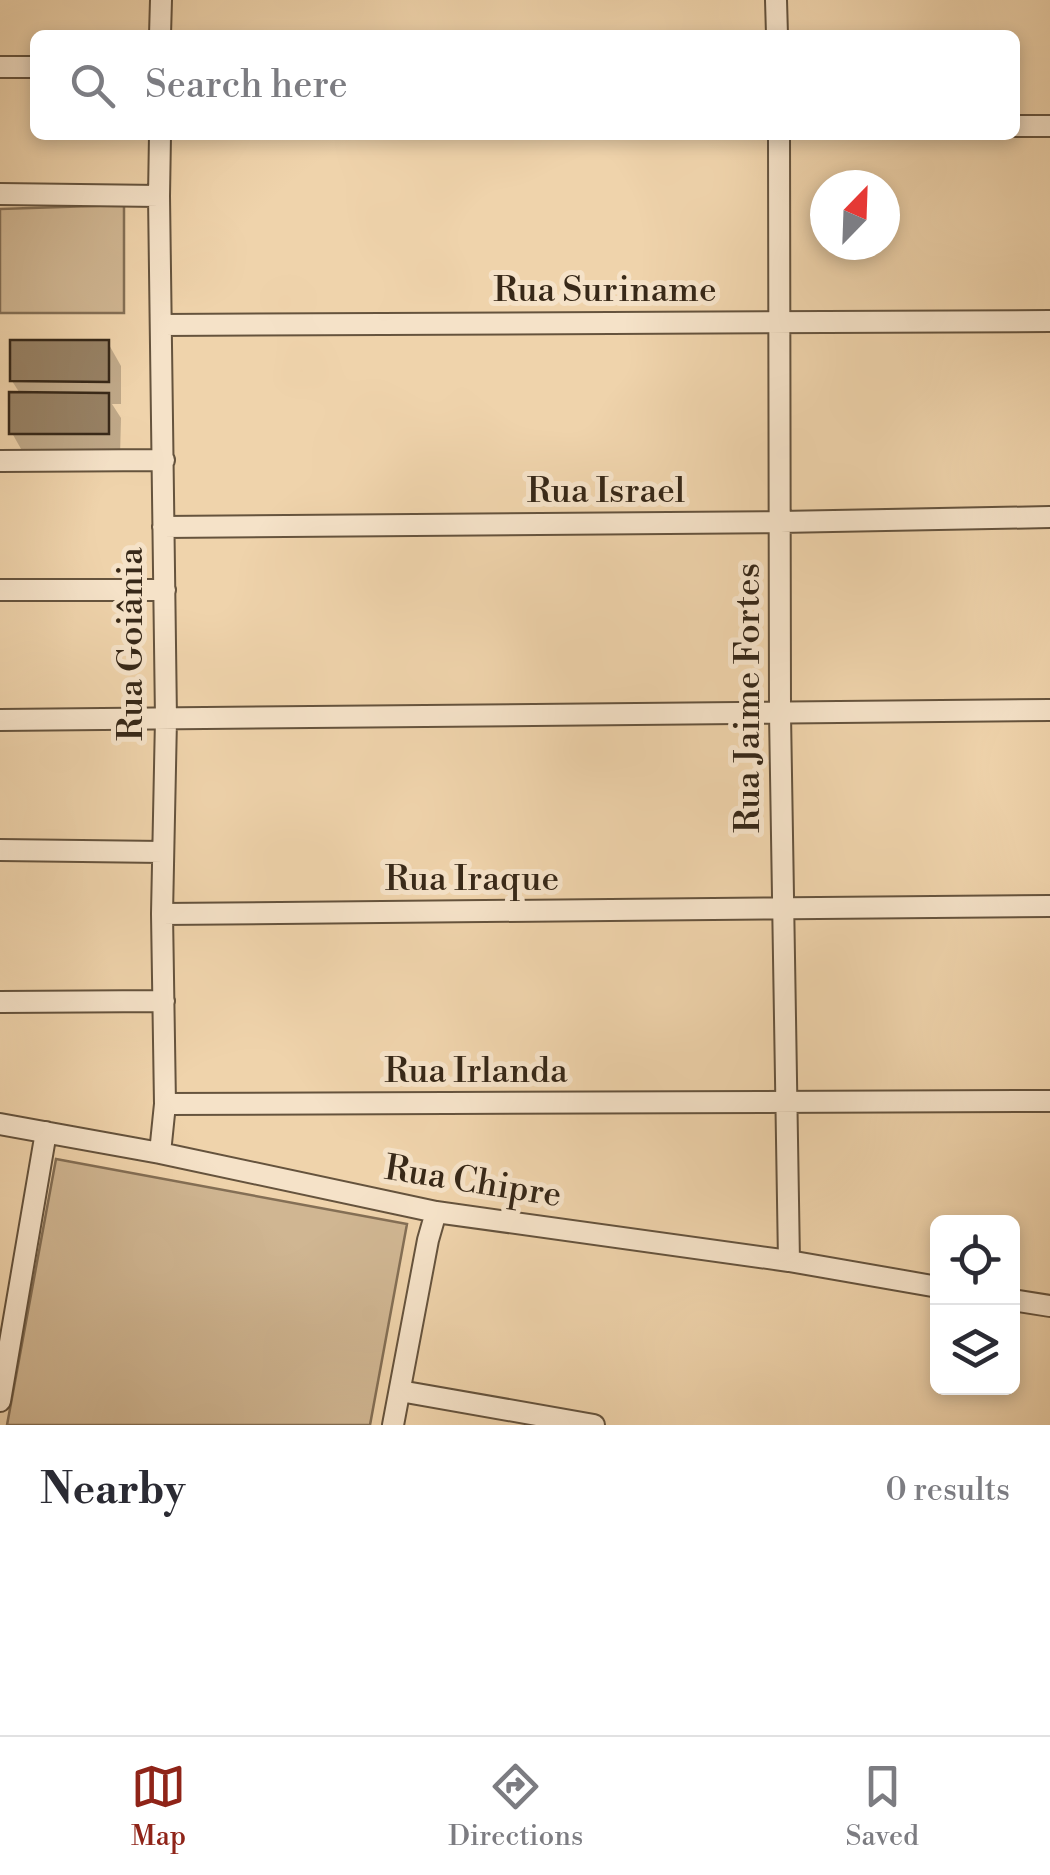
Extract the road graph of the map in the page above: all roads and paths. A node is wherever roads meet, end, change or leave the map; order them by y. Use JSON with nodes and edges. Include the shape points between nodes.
{"nodes":[{"id":1,"x":161,"y":0,"type":"edge"},
{"id":2,"x":776,"y":0,"type":"edge"},
{"id":3,"x":160,"y":30,"type":"edge"},
{"id":4,"x":777,"y":30,"type":"edge"},
{"id":5,"x":0,"y":66,"type":"edge"},
{"id":6,"x":30,"y":67,"type":"edge"},
{"id":7,"x":1020,"y":126,"type":"edge"},
{"id":8,"x":1050,"y":126,"type":"edge"},
{"id":9,"x":160,"y":140,"type":"edge"},
{"id":10,"x":779,"y":140,"type":"edge"},
{"id":11,"x":0,"y":194,"type":"edge"},
{"id":12,"x":159,"y":196,"type":"junction"},
{"id":13,"x":781,"y":321,"type":"junction"},
{"id":14,"x":1050,"y":321,"type":"edge"},
{"id":15,"x":161,"y":325,"type":"junction"},
{"id":16,"x":164,"y":460,"type":"junction"},
{"id":17,"x":0,"y":462,"type":"edge"},
{"id":18,"x":1050,"y":517,"type":"edge"},
{"id":19,"x":780,"y":522,"type":"junction"},
{"id":20,"x":163,"y":527,"type":"junction"},
{"id":21,"x":0,"y":590,"type":"edge"},
{"id":22,"x":165,"y":590,"type":"junction"},
{"id":23,"x":1050,"y":710,"type":"edge"},
{"id":24,"x":780,"y":714,"type":"junction"},
{"id":25,"x":166,"y":719,"type":"junction"},
{"id":26,"x":0,"y":720,"type":"edge"},
{"id":27,"x":0,"y":850,"type":"edge"},
{"id":28,"x":163,"y":852,"type":"junction"},
{"id":29,"x":1050,"y":906,"type":"edge"},
{"id":30,"x":782,"y":908,"type":"junction"},
{"id":31,"x":162,"y":914,"type":"junction"},
{"id":32,"x":164,"y":1001,"type":"junction"},
{"id":33,"x":0,"y":1002,"type":"edge"},
{"id":34,"x":1050,"y":1100,"type":"edge"},
{"id":35,"x":787,"y":1102,"type":"junction"},
{"id":36,"x":165,"y":1104,"type":"junction"},
{"id":37,"x":0,"y":1124,"type":"edge"},
{"id":38,"x":46,"y":1132,"type":"junction"},
{"id":39,"x":160,"y":1153,"type":"junction"},
{"id":40,"x":436,"y":1212,"type":"junction"},
{"id":41,"x":789,"y":1261,"type":"junction"},
{"id":42,"x":930,"y":1286,"type":"edge"},
{"id":43,"x":1020,"y":1301,"type":"edge"},
{"id":44,"x":1050,"y":1306,"type":"edge"},
{"id":45,"x":7,"y":1320,"type":"edge"},
{"id":46,"x":400,"y":1391,"type":"junction"},
{"id":47,"x":0,"y":1401,"type":"edge"},
{"id":48,"x":393,"y":1425,"type":"edge"},
{"id":49,"x":594,"y":1425,"type":"edge"}],
"edges":[{"from":1,"to":3,"type":"street"},
{"from":2,"to":4,"type":"street"},
{"from":5,"to":6,"type":"street"},
{"from":7,"to":8,"type":"street"},
{"from":9,"to":12,"type":"street","name":"Rua Goiânia"},
{"from":10,"to":13,"type":"street","name":"Rua Jaime Fortes"},
{"from":11,"to":12,"type":"street"},
{"from":12,"to":15,"type":"street","name":"Rua Goiânia"},
{"from":13,"to":14,"type":"street","name":"Rua Suriname"},
{"from":13,"to":15,"type":"street","name":"Rua Suriname"},
{"from":13,"to":19,"type":"street","name":"Rua Jaime Fortes"},
{"from":15,"to":16,"type":"street","name":"Rua Goiânia"},
{"from":16,"to":17,"type":"street"},
{"from":16,"to":20,"type":"street","name":"Rua Goiânia"},
{"from":18,"to":19,"type":"street","name":"Rua Israel"},
{"from":19,"to":20,"type":"street","name":"Rua Israel"},
{"from":19,"to":24,"type":"street","name":"Rua Jaime Fortes"},
{"from":20,"to":22,"type":"street","name":"Rua Goiânia"},
{"from":21,"to":22,"type":"street"},
{"from":22,"to":25,"type":"street","name":"Rua Goiânia"},
{"from":23,"to":24,"type":"street"},
{"from":24,"to":25,"type":"street"},
{"from":24,"to":30,"type":"street","name":"Rua Jaime Fortes"},
{"from":25,"to":26,"type":"street"},
{"from":25,"to":28,"type":"street","name":"Rua Goiânia"},
{"from":27,"to":28,"type":"street"},
{"from":28,"to":31,"type":"street","name":"Rua Goiânia"},
{"from":29,"to":30,"type":"street","name":"Rua Iraque"},
{"from":30,"to":31,"type":"street","name":"Rua Iraque"},
{"from":30,"to":35,"type":"street","name":"Rua Jaime Fortes"},
{"from":31,"to":32,"type":"street","name":"Rua Goiânia"},
{"from":32,"to":33,"type":"street"},
{"from":32,"to":36,"type":"street","name":"Rua Goiânia"},
{"from":34,"to":35,"type":"street"},
{"from":35,"to":36,"type":"street","name":"Rua Irlanda"},
{"from":35,"to":41,"type":"street","name":"Rua Jaime Fortes"},
{"from":36,"to":39,"type":"street","name":"Rua Goiânia"},
{"from":37,"to":38,"type":"street","name":"Rua Chipre"},
{"from":38,"to":39,"type":"street","name":"Rua Chipre"},
{"from":38,"to":45,"type":"street"},
{"from":39,"to":40,"type":"street","name":"Rua Chipre"},
{"from":40,"to":41,"type":"street","name":"Rua Chipre"},
{"from":40,"to":46,"type":"street"},
{"from":41,"to":42,"type":"street","name":"Rua Chipre"},
{"from":43,"to":44,"type":"street"},
{"from":45,"to":47,"type":"street"},
{"from":46,"to":48,"type":"street"},
{"from":46,"to":49,"type":"street"}]}
